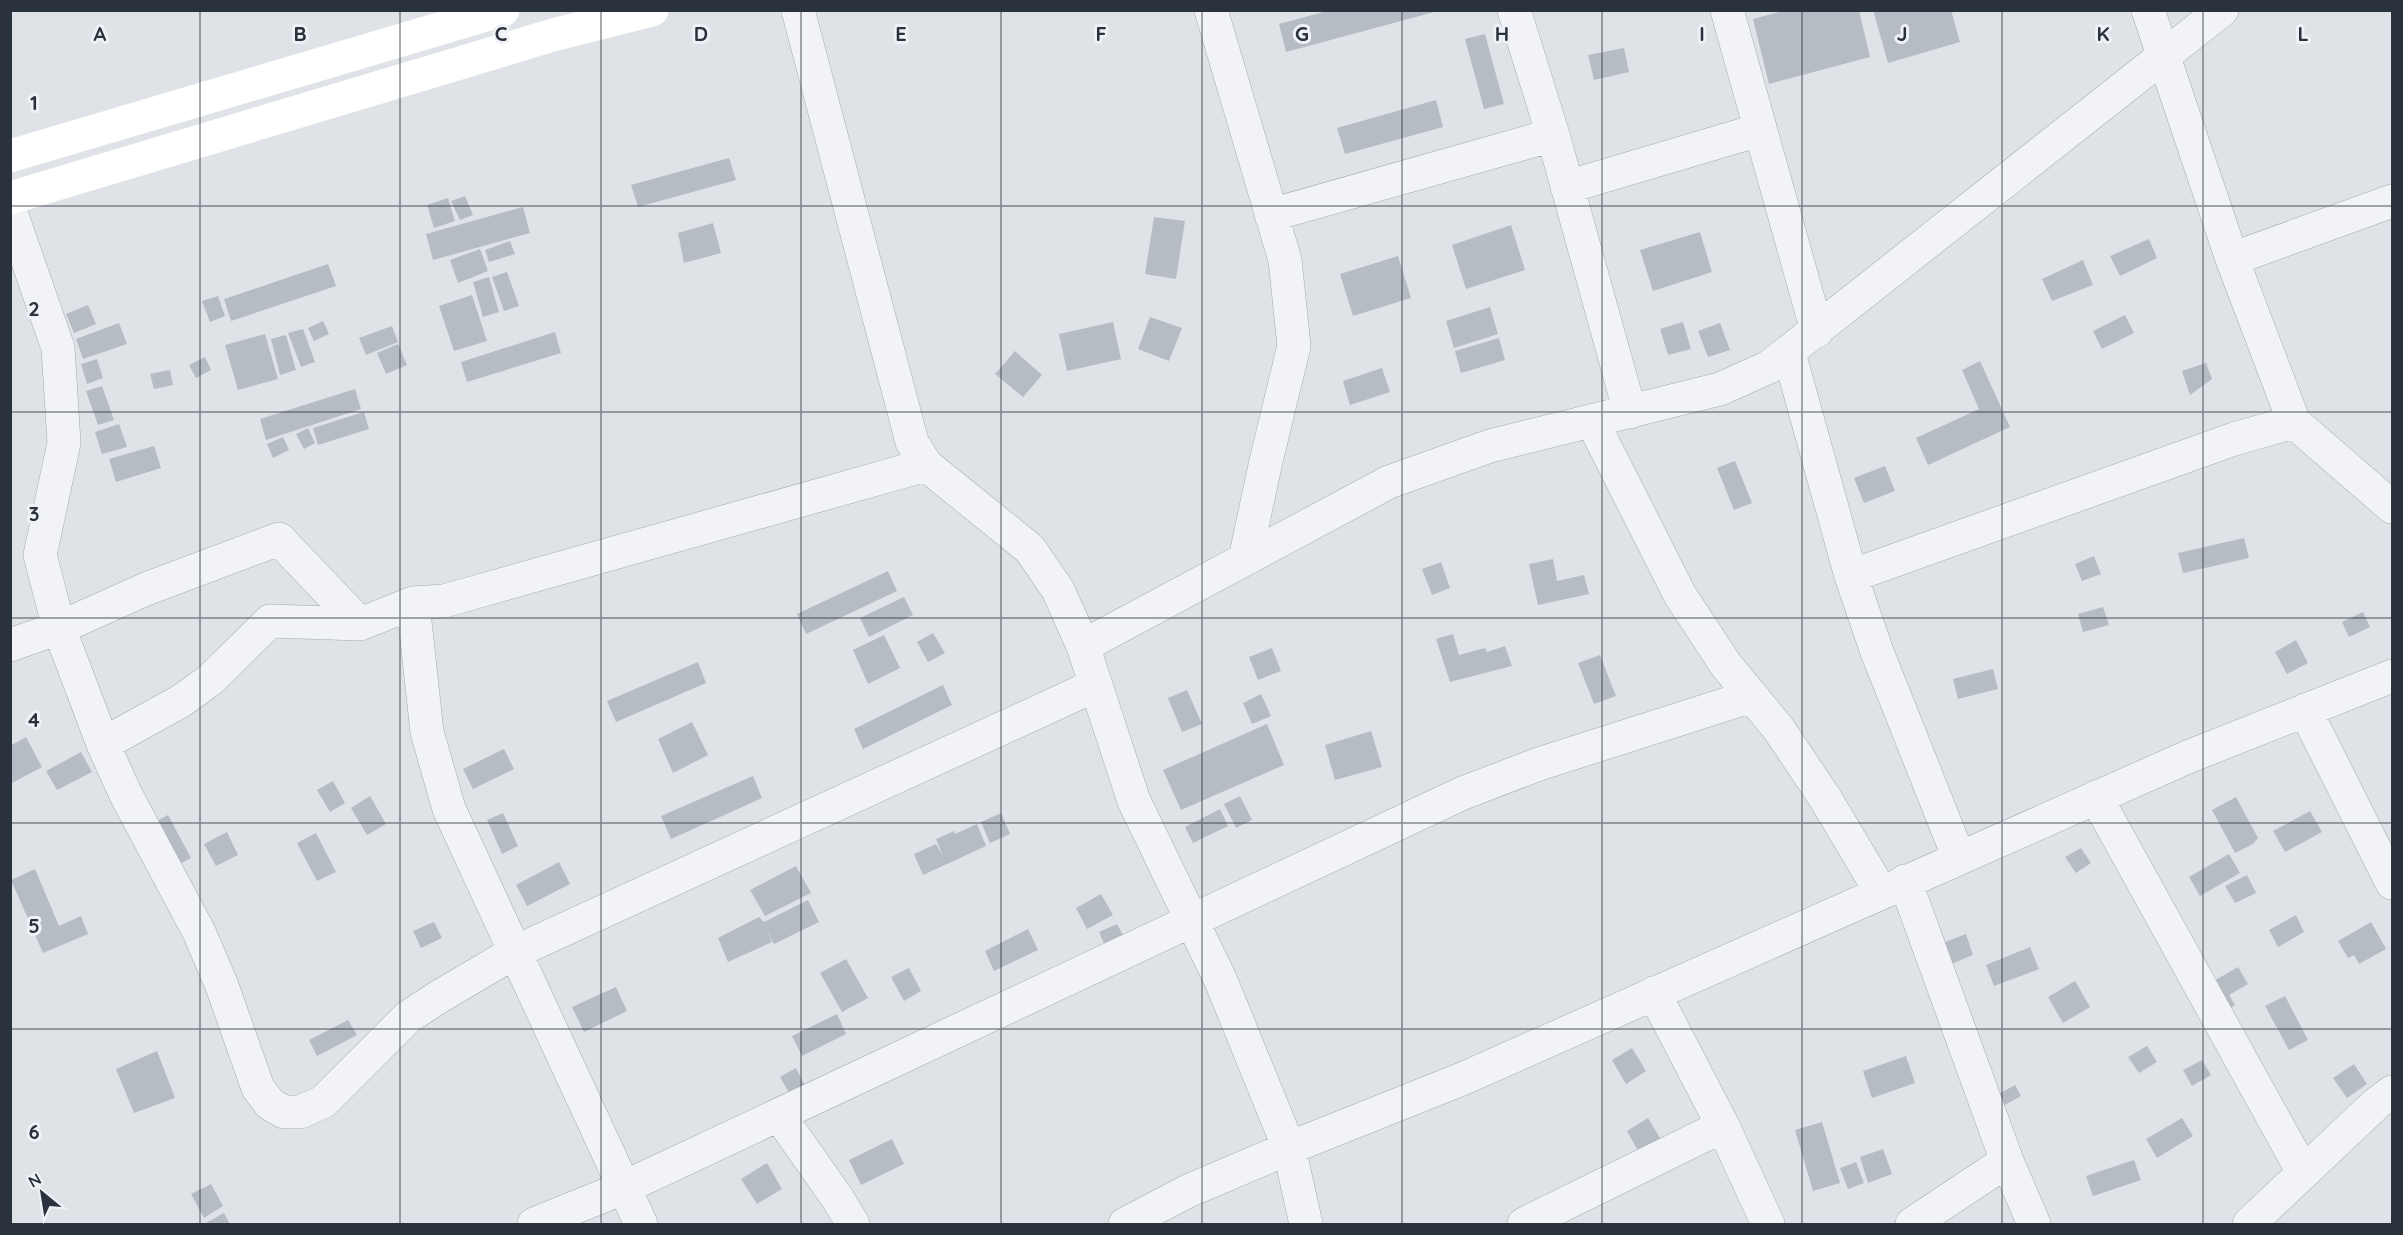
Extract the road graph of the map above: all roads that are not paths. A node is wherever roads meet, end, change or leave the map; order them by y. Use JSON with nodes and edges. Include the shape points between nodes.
{"nodes":[{"id":1,"x":503,"y":10,"type":"edge"},
{"id":2,"x":652,"y":10,"type":"edge"},
{"id":3,"x":798,"y":10,"type":"edge"},
{"id":4,"x":1212,"y":10,"type":"edge"},
{"id":5,"x":1514,"y":10,"type":"edge"},
{"id":6,"x":1727,"y":10,"type":"edge"},
{"id":7,"x":2148,"y":10,"type":"edge"},
{"id":8,"x":2222,"y":10,"type":"edge"},
{"id":9,"x":2164,"y":56,"type":"junction"},
{"id":10,"x":1759,"y":130,"type":"junction"},
{"id":11,"x":1553,"y":135,"type":"junction"},
{"id":12,"x":10,"y":156,"type":"edge"},
{"id":13,"x":1567,"y":188,"type":"junction"},
{"id":14,"x":10,"y":198,"type":"edge"},
{"id":15,"x":2392,"y":201,"type":"edge"},
{"id":16,"x":10,"y":210,"type":"edge"},
{"id":17,"x":1271,"y":215,"type":"junction"},
{"id":18,"x":2232,"y":259,"type":"junction"},
{"id":19,"x":1817,"y":331,"type":"junction"},
{"id":20,"x":1789,"y":353,"type":"junction"},
{"id":21,"x":1630,"y":412,"type":"junction"},
{"id":22,"x":1592,"y":421,"type":"junction"},
{"id":23,"x":2294,"y":422,"type":"junction"},
{"id":24,"x":926,"y":465,"type":"junction"},
{"id":25,"x":2392,"y":507,"type":"edge"},
{"id":26,"x":1245,"y":559,"type":"junction"},
{"id":27,"x":1851,"y":576,"type":"junction"},
{"id":28,"x":413,"y":603,"type":"junction"},
{"id":29,"x":360,"y":624,"type":"junction"},
{"id":30,"x":59,"y":628,"type":"junction"},
{"id":31,"x":10,"y":645,"type":"edge"},
{"id":32,"x":1083,"y":646,"type":"junction"},
{"id":33,"x":2392,"y":676,"type":"edge"},
{"id":34,"x":1094,"y":686,"type":"junction"},
{"id":35,"x":1752,"y":696,"type":"junction"},
{"id":36,"x":2305,"y":710,"type":"junction"},
{"id":37,"x":103,"y":744,"type":"junction"},
{"id":38,"x":2096,"y":797,"type":"junction"},
{"id":39,"x":1959,"y":858,"type":"junction"},
{"id":40,"x":2392,"y":883,"type":"edge"},
{"id":41,"x":1893,"y":887,"type":"junction"},
{"id":42,"x":1192,"y":921,"type":"junction"},
{"id":43,"x":515,"y":952,"type":"junction"},
{"id":44,"x":1654,"y":993,"type":"junction"},
{"id":45,"x":2392,"y":1092,"type":"edge"},
{"id":46,"x":779,"y":1115,"type":"junction"},
{"id":47,"x":1723,"y":1126,"type":"junction"},
{"id":48,"x":1289,"y":1148,"type":"junction"},
{"id":49,"x":2007,"y":1161,"type":"junction"},
{"id":50,"x":2303,"y":1172,"type":"junction"},
{"id":51,"x":623,"y":1188,"type":"junction"},
{"id":52,"x":534,"y":1224,"type":"edge"},
{"id":53,"x":641,"y":1224,"type":"edge"},
{"id":54,"x":853,"y":1224,"type":"edge"},
{"id":55,"x":1125,"y":1224,"type":"edge"},
{"id":56,"x":1306,"y":1224,"type":"edge"},
{"id":57,"x":1524,"y":1224,"type":"edge"},
{"id":58,"x":1768,"y":1224,"type":"edge"},
{"id":59,"x":1911,"y":1224,"type":"edge"},
{"id":60,"x":2034,"y":1224,"type":"edge"},
{"id":61,"x":2249,"y":1224,"type":"edge"}],
"edges":[{"from":1,"to":12,"type":"street"},
{"from":2,"to":14,"type":"street","via":[[553,35]]},
{"from":3,"to":24,"type":"street","via":[[912,442]]},
{"from":4,"to":17,"type":"street"},
{"from":5,"to":11,"type":"street"},
{"from":6,"to":10,"type":"street"},
{"from":7,"to":9,"type":"street"},
{"from":8,"to":9,"type":"street"},
{"from":9,"to":18,"type":"street"},
{"from":9,"to":19,"type":"street"},
{"from":10,"to":13,"type":"street"},
{"from":10,"to":19,"type":"street"},
{"from":11,"to":13,"type":"street"},
{"from":11,"to":17,"type":"street"},
{"from":13,"to":21,"type":"street"},
{"from":15,"to":18,"type":"street"},
{"from":16,"to":30,"type":"street","via":[[58,348],[64,443],[40,555]]},
{"from":17,"to":26,"type":"street","via":[[1284,260],[1294,346]]},
{"from":18,"to":23,"type":"street"},
{"from":19,"to":20,"type":"street"},
{"from":20,"to":21,"type":"street","via":[[1769,367],[1720,389]]},
{"from":20,"to":27,"type":"street"},
{"from":21,"to":22,"type":"street"},
{"from":22,"to":26,"type":"street","via":[[1490,446],[1389,483]]},
{"from":22,"to":35,"type":"street","via":[[1680,595],[1726,665]]},
{"from":23,"to":25,"type":"street"},
{"from":23,"to":27,"type":"street","via":[[2234,439]]},
{"from":24,"to":28,"type":"street","via":[[444,601]]},
{"from":24,"to":32,"type":"street","via":[[1030,549],[1058,590]]},
{"from":26,"to":32,"type":"street"},
{"from":27,"to":39,"type":"street"},
{"from":28,"to":29,"type":"street"},
{"from":28,"to":43,"type":"street","via":[[427,732],[449,809]]},
{"from":29,"to":30,"type":"street","via":[[279,540],[146,589]]},
{"from":29,"to":37,"type":"street","via":[[270,621],[210,680],[181,701]]},
{"from":30,"to":31,"type":"street"},
{"from":30,"to":37,"type":"street"},
{"from":32,"to":34,"type":"street"},
{"from":33,"to":36,"type":"street"},
{"from":34,"to":42,"type":"street","via":[[1134,801]]},
{"from":34,"to":43,"type":"street"},
{"from":35,"to":41,"type":"street"},
{"from":35,"to":42,"type":"street","via":[[1539,764],[1463,793]]},
{"from":36,"to":38,"type":"street"},
{"from":36,"to":40,"type":"street"},
{"from":37,"to":43,"type":"street","via":[[199,932],[258,1088],[270,1104],[284,1112],[300,1112],[323,1102],[408,1017]]},
{"from":38,"to":39,"type":"street"},
{"from":38,"to":50,"type":"street"},
{"from":39,"to":41,"type":"street"},
{"from":41,"to":44,"type":"street"},
{"from":41,"to":49,"type":"street"},
{"from":42,"to":46,"type":"street"},
{"from":42,"to":48,"type":"street","via":[[1221,981]]},
{"from":43,"to":51,"type":"street"},
{"from":44,"to":47,"type":"street"},
{"from":44,"to":48,"type":"street","via":[[1462,1079]]},
{"from":45,"to":50,"type":"street"},
{"from":46,"to":51,"type":"street"},
{"from":46,"to":54,"type":"street"},
{"from":47,"to":57,"type":"street"},
{"from":47,"to":58,"type":"street"},
{"from":48,"to":55,"type":"street","via":[[1188,1191]]},
{"from":48,"to":56,"type":"street"},
{"from":49,"to":59,"type":"street"},
{"from":49,"to":60,"type":"street"},
{"from":50,"to":61,"type":"street"},
{"from":51,"to":52,"type":"street"},
{"from":51,"to":53,"type":"street"}]}
